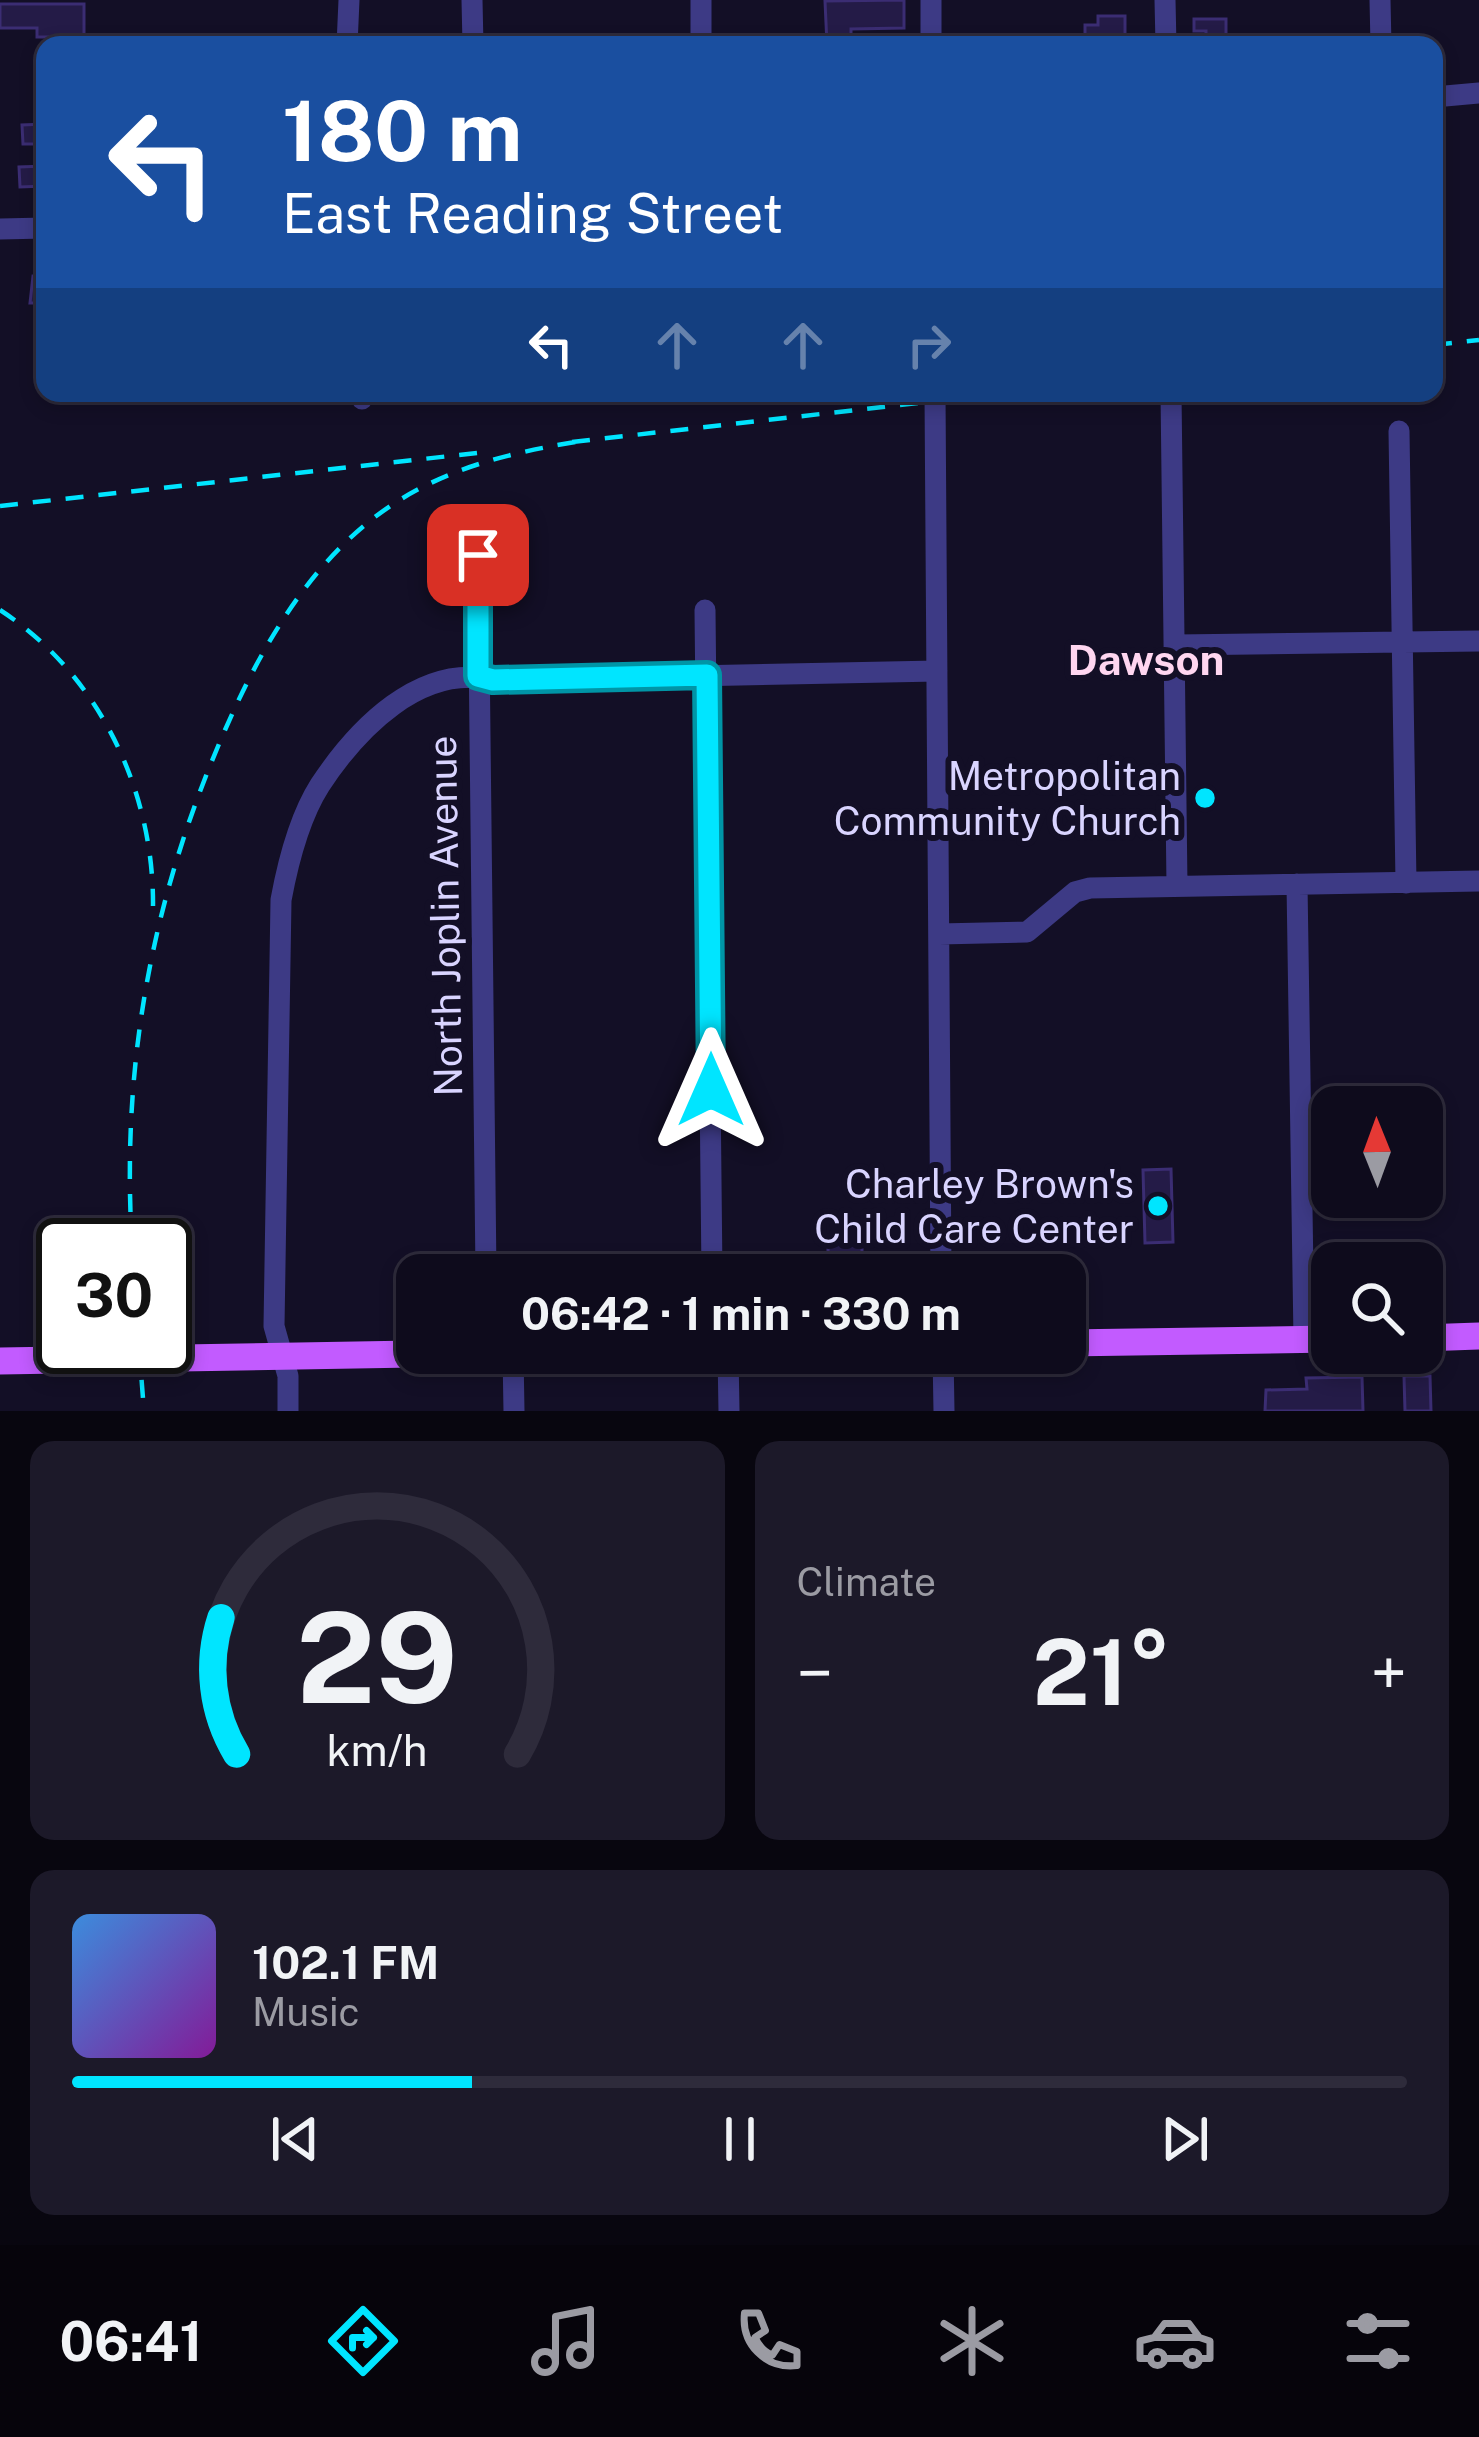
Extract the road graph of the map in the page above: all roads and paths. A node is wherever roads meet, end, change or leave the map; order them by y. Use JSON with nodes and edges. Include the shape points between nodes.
{"nodes":[{"id":1,"x":349,"y":0,"type":"edge"},
{"id":2,"x":472,"y":0,"type":"edge"},
{"id":3,"x":701,"y":0,"type":"edge"},
{"id":4,"x":931,"y":0,"type":"edge"},
{"id":5,"x":1165,"y":0,"type":"edge"},
{"id":6,"x":1380,"y":0,"type":"edge"},
{"id":7,"x":347,"y":36,"type":"edge"},
{"id":8,"x":473,"y":36,"type":"edge"},
{"id":9,"x":701,"y":36,"type":"edge"},
{"id":10,"x":931,"y":36,"type":"edge"},
{"id":11,"x":1166,"y":36,"type":"edge"},
{"id":12,"x":1381,"y":36,"type":"edge"},
{"id":13,"x":1479,"y":93,"type":"edge"},
{"id":14,"x":1443,"y":96,"type":"edge"},
{"id":15,"x":36,"y":228,"type":"edge"},
{"id":16,"x":0,"y":229,"type":"edge"},
{"id":17,"x":935,"y":402,"type":"edge"},
{"id":18,"x":1171,"y":402,"type":"edge"},
{"id":19,"x":1399,"y":431,"type":"dead end"},
{"id":20,"x":478,"y":555,"type":"dead end"},
{"id":21,"x":705,"y":610,"type":"dead end"},
{"id":22,"x":1479,"y":640,"type":"edge"},
{"id":23,"x":1403,"y":642,"type":"junction"},
{"id":24,"x":1176,"y":645,"type":"junction"},
{"id":25,"x":937,"y":670,"type":"junction"},
{"id":26,"x":707,"y":675,"type":"junction"},
{"id":27,"x":478,"y":676,"type":"junction"},
{"id":28,"x":1479,"y":881,"type":"edge"},
{"id":29,"x":1406,"y":883,"type":"junction"},
{"id":30,"x":1297,"y":884,"type":"junction"},
{"id":31,"x":1177,"y":886,"type":"junction"},
{"id":32,"x":939,"y":934,"type":"junction"},
{"id":33,"x":1314,"y":1242,"type":"edge"},
{"id":34,"x":486,"y":1254,"type":"edge"},
{"id":35,"x":712,"y":1254,"type":"edge"},
{"id":36,"x":941,"y":1254,"type":"edge"},
{"id":37,"x":1479,"y":1336,"type":"edge"},
{"id":38,"x":1443,"y":1337,"type":"edge"},
{"id":39,"x":1311,"y":1339,"type":"edge"},
{"id":40,"x":1086,"y":1343,"type":"edge"},
{"id":41,"x":396,"y":1355,"type":"edge"},
{"id":42,"x":282,"y":1357,"type":"junction"},
{"id":43,"x":0,"y":1361,"type":"edge"},
{"id":44,"x":513,"y":1374,"type":"edge"},
{"id":45,"x":728,"y":1374,"type":"edge"},
{"id":46,"x":943,"y":1374,"type":"edge"},
{"id":47,"x":288,"y":1411,"type":"edge"},
{"id":48,"x":514,"y":1411,"type":"edge"},
{"id":49,"x":728,"y":1411,"type":"edge"},
{"id":50,"x":944,"y":1411,"type":"edge"}],
"edges":[{"from":1,"to":7,"type":"street"},
{"from":2,"to":8,"type":"street"},
{"from":3,"to":9,"type":"street"},
{"from":4,"to":10,"type":"street"},
{"from":5,"to":11,"type":"street"},
{"from":6,"to":12,"type":"street"},
{"from":13,"to":14,"type":"street"},
{"from":15,"to":16,"type":"street"},
{"from":17,"to":25,"type":"street"},
{"from":18,"to":24,"type":"street"},
{"from":19,"to":23,"type":"street"},
{"from":20,"to":27,"type":"street","name":"North Joplin Avenue"},
{"from":21,"to":26,"type":"street"},
{"from":22,"to":23,"type":"street"},
{"from":23,"to":24,"type":"street"},
{"from":23,"to":29,"type":"street"},
{"from":24,"to":31,"type":"street"},
{"from":25,"to":26,"type":"street"},
{"from":25,"to":32,"type":"street"},
{"from":26,"to":27,"type":"street"},
{"from":26,"to":35,"type":"street"},
{"from":27,"to":34,"type":"street","name":"North Joplin Avenue"},
{"from":27,"to":42,"type":"street","via":[[417,688],[372,722],[319,787],[287,869],[275,1137],[274,1332]]},
{"from":28,"to":29,"type":"street"},
{"from":29,"to":30,"type":"street"},
{"from":30,"to":31,"type":"street"},
{"from":30,"to":33,"type":"street"},
{"from":31,"to":32,"type":"street","via":[[1084,888],[1027,932]]},
{"from":32,"to":36,"type":"street"},
{"from":37,"to":38,"type":"main road"},
{"from":39,"to":40,"type":"main road"},
{"from":41,"to":42,"type":"main road"},
{"from":42,"to":43,"type":"main road"},
{"from":42,"to":47,"type":"street"},
{"from":44,"to":48,"type":"street"},
{"from":45,"to":49,"type":"street"},
{"from":46,"to":50,"type":"street"}]}
